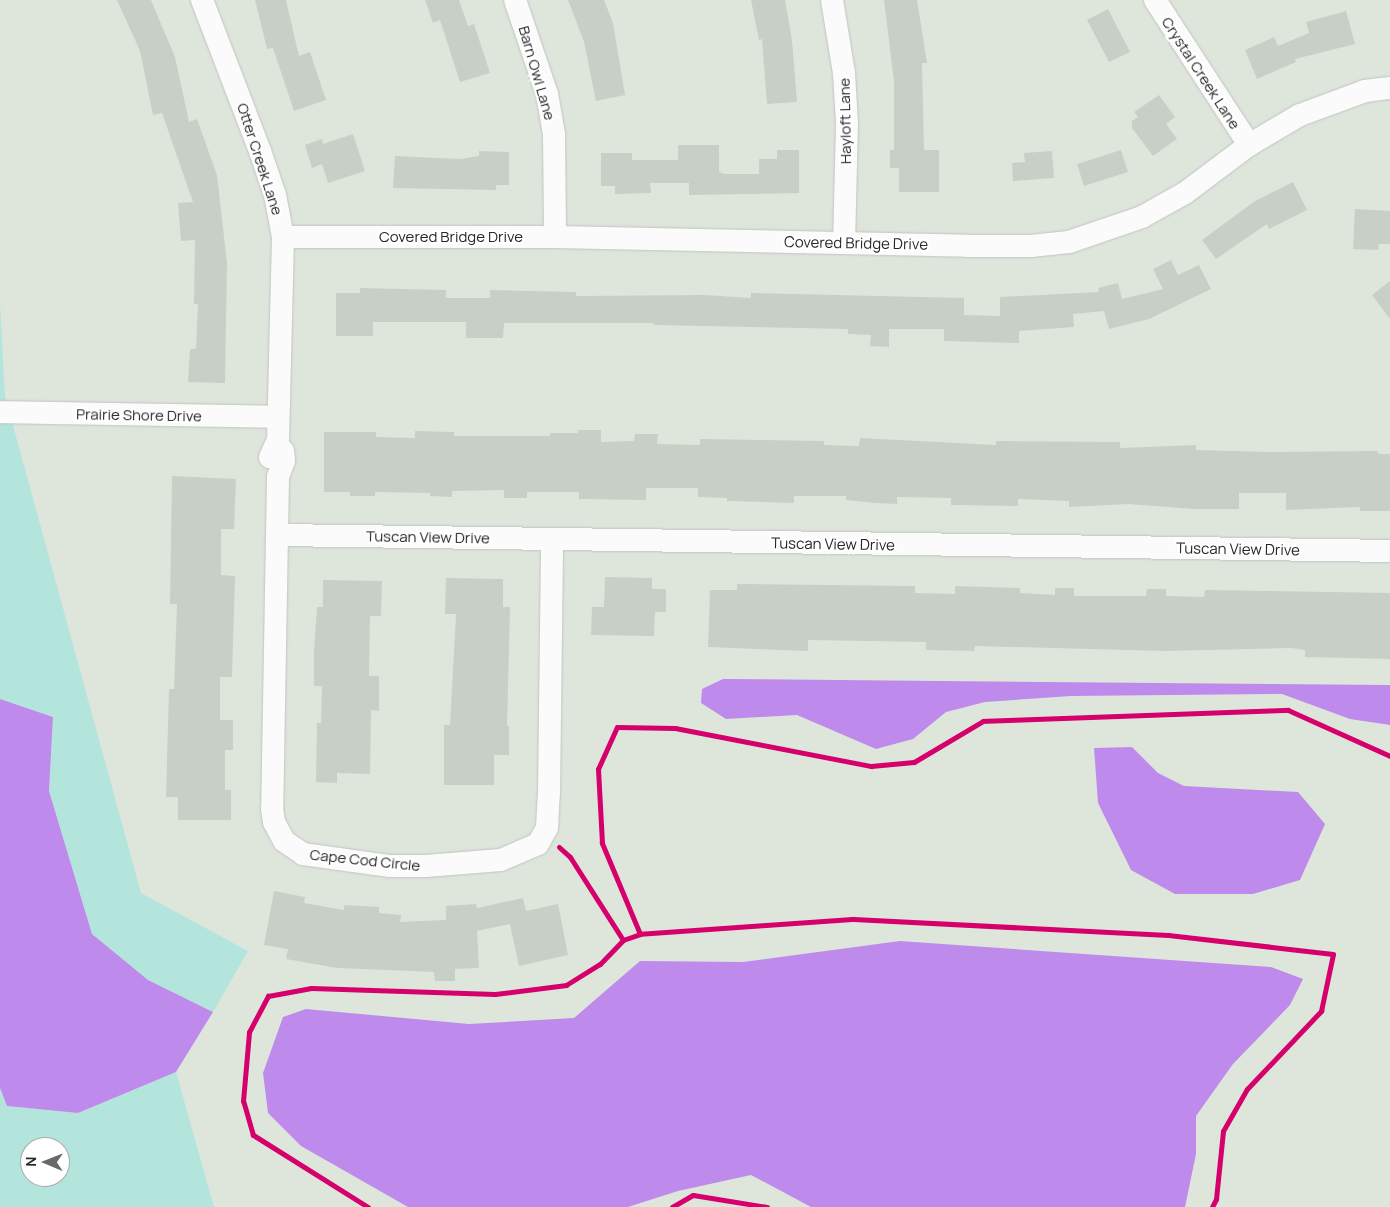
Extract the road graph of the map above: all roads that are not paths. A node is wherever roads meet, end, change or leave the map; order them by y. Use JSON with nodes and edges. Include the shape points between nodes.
{"nodes":[{"id":1,"x":202,"y":0,"type":"edge"},
{"id":2,"x":515,"y":0,"type":"edge"},
{"id":3,"x":832,"y":0,"type":"edge"},
{"id":4,"x":1155,"y":0,"type":"edge"},
{"id":5,"x":1390,"y":88,"type":"edge"},
{"id":6,"x":1249,"y":145,"type":"junction"},
{"id":7,"x":283,"y":237,"type":"junction"},
{"id":8,"x":555,"y":237,"type":"junction"},
{"id":9,"x":844,"y":242,"type":"junction"},
{"id":10,"x":0,"y":412,"type":"edge"},
{"id":11,"x":278,"y":417,"type":"junction"},
{"id":12,"x":277,"y":534,"type":"junction"},
{"id":13,"x":552,"y":539,"type":"junction"},
{"id":14,"x":1390,"y":551,"type":"edge"}],
"edges":[{"from":1,"to":7,"type":"street","name":"Otter Creek Lane","via":[[260,151]]},
{"from":2,"to":8,"type":"street","name":"Barn Owl Lane","via":[[546,94],[554,134]]},
{"from":3,"to":9,"type":"street","name":"Hayloft Lane","via":[[844,73],[847,123]]},
{"from":4,"to":6,"type":"street","name":"Crystal Creek Lane"},
{"from":5,"to":6,"type":"street","name":"Covered Bridge Drive","via":[[1365,90],[1331,102],[1300,115]]},
{"from":6,"to":9,"type":"street","name":"Covered Bridge Drive","via":[[1185,192],[1142,217],[1069,242],[1022,246]]},
{"from":7,"to":8,"type":"street","name":"Covered Bridge Drive"},
{"from":7,"to":11,"type":"street","name":"Otter Creek Lane"},
{"from":8,"to":9,"type":"street","name":"Covered Bridge Drive"},
{"from":10,"to":11,"type":"street","name":"Prairie Shore Drive"},
{"from":11,"to":12,"type":"street","name":"Otter Creek Lane","via":[[277,445],[271,450],[270,460],[271,472],[278,476]]},
{"from":12,"to":13,"type":"street","name":"Tuscan View Drive"},
{"from":12,"to":13,"type":"street","name":"Cape Cod Circle","via":[[274,822],[284,841],[303,854],[399,866],[501,860],[538,844],[547,828]]},
{"from":13,"to":14,"type":"street","name":"Tuscan View Drive"}]}
